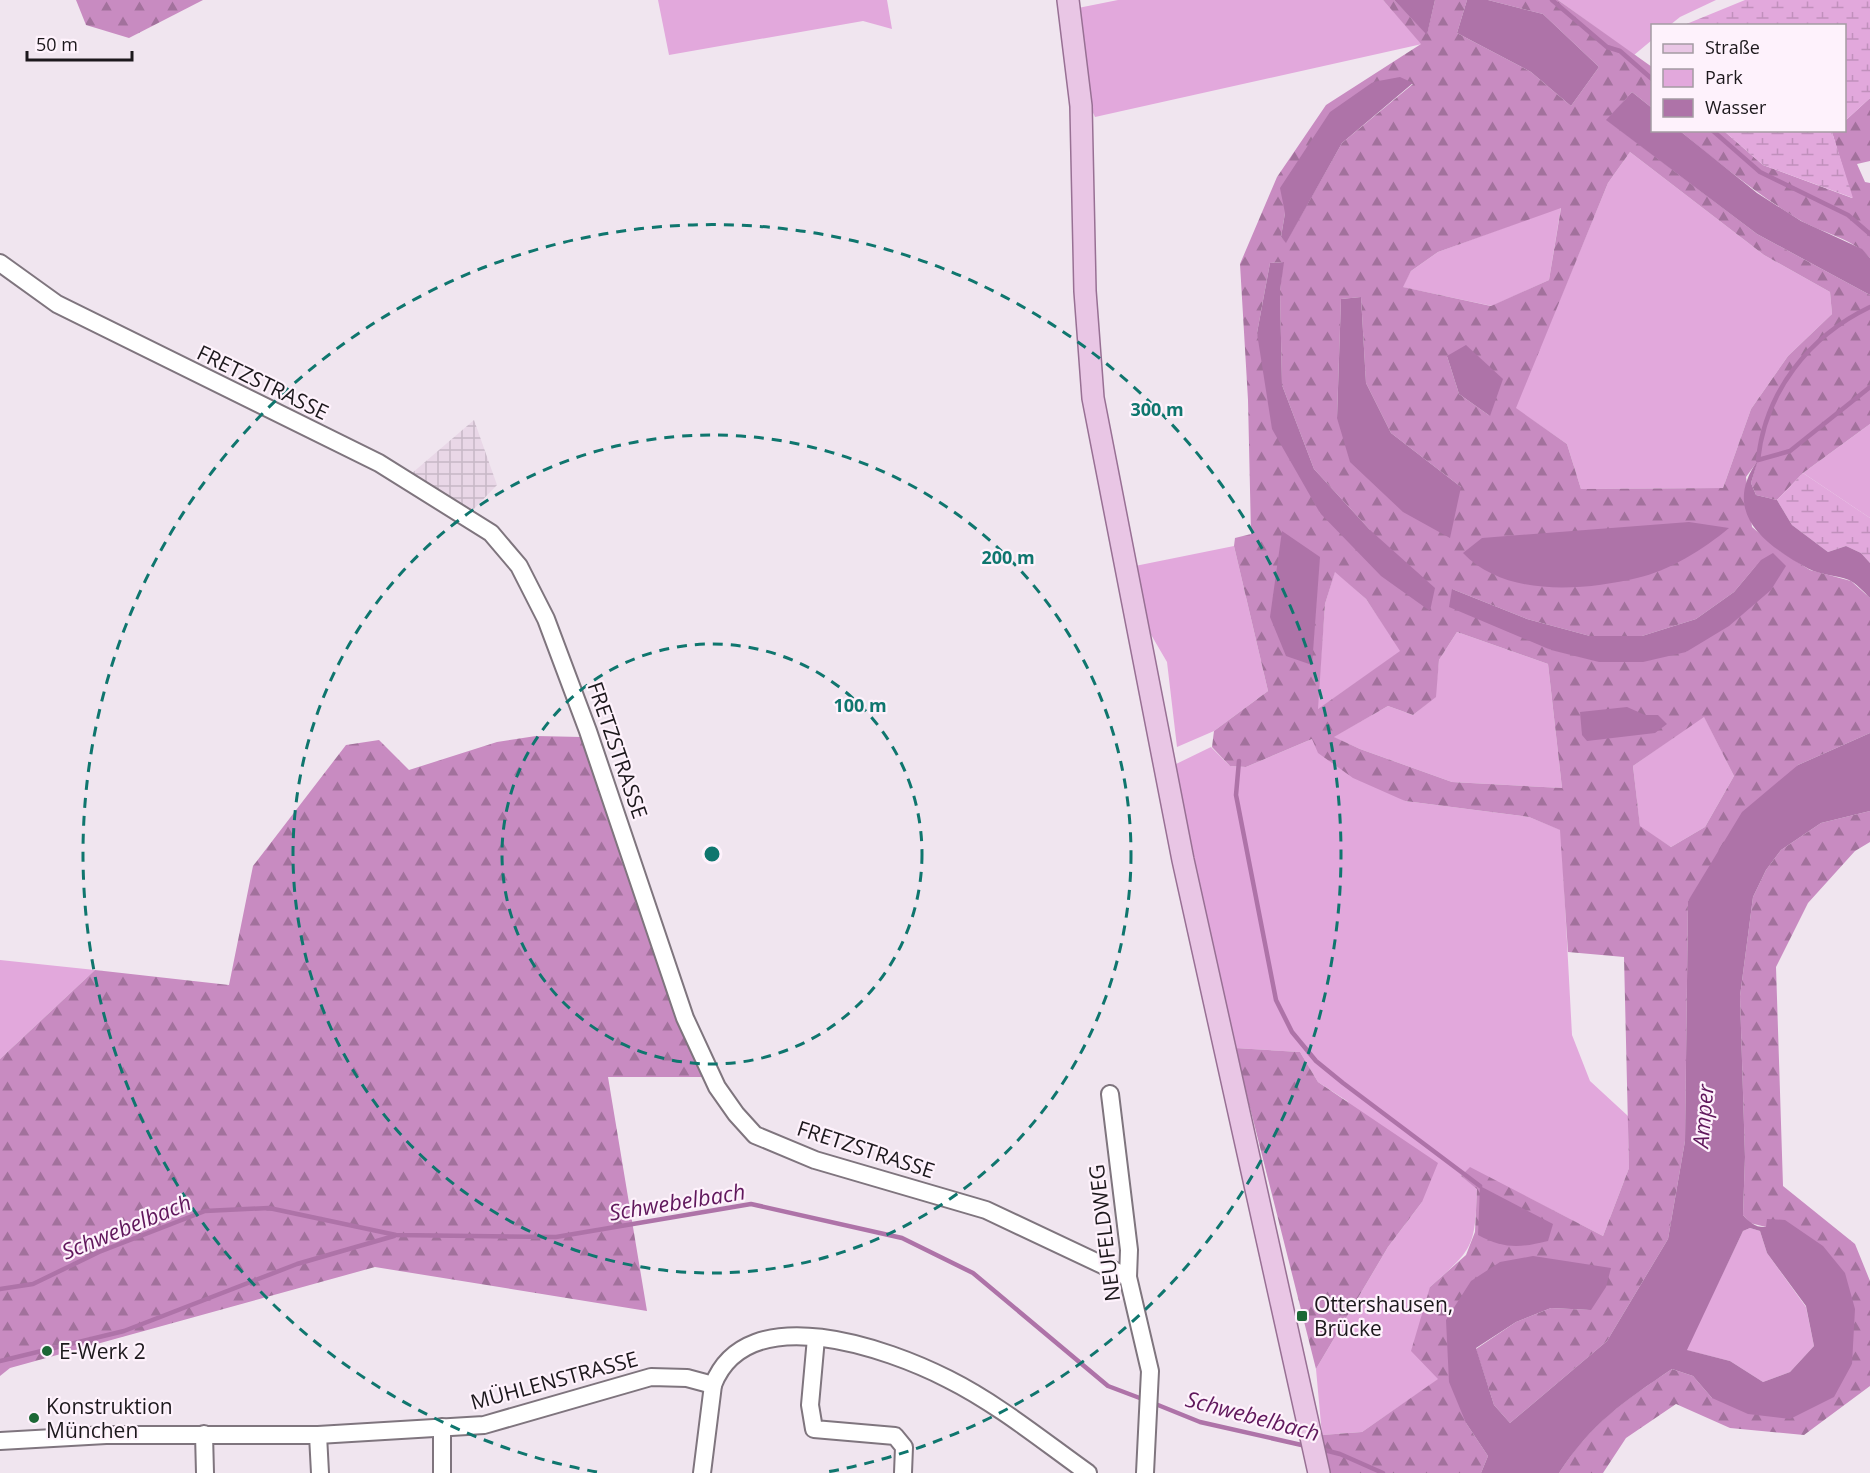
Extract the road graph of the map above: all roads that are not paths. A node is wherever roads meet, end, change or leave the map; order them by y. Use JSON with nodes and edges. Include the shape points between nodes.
{"nodes":[{"id":1,"x":1068,"y":0,"type":"edge"},
{"id":2,"x":0,"y":263,"type":"edge"},
{"id":3,"x":1110,"y":1094,"type":"dead end"},
{"id":4,"x":1128,"y":1277,"type":"junction"},
{"id":5,"x":816,"y":1338,"type":"junction"},
{"id":6,"x":713,"y":1385,"type":"junction"},
{"id":7,"x":442,"y":1427,"type":"junction"},
{"id":8,"x":204,"y":1434,"type":"junction"},
{"id":9,"x":318,"y":1435,"type":"junction"},
{"id":10,"x":0,"y":1441,"type":"edge"},
{"id":11,"x":1314,"y":1455,"type":"edge"},
{"id":12,"x":1148,"y":1472,"type":"edge"},
{"id":13,"x":205,"y":1473,"type":"edge"},
{"id":14,"x":320,"y":1473,"type":"edge"},
{"id":15,"x":442,"y":1473,"type":"edge"},
{"id":16,"x":702,"y":1473,"type":"edge"},
{"id":17,"x":903,"y":1473,"type":"edge"},
{"id":18,"x":1088,"y":1473,"type":"edge"}],
"edges":[{"from":1,"to":11,"type":"main road","via":[[1081,106],[1085,291],[1093,398],[1183,860]]},
{"from":2,"to":4,"type":"street","name":"FRETZSTRASSE","via":[[57,304],[379,464],[491,533],[519,566],[546,619],[686,1018],[717,1087],[755,1135],[815,1160],[987,1210]]},
{"from":3,"to":4,"type":"street","name":"NEUFELDWEG","via":[[1129,1250]]},
{"from":4,"to":12,"type":"street","name":"NEUFELDWEG","via":[[1150,1371]]},
{"from":5,"to":6,"type":"street","via":[[784,1337],[752,1343],[720,1368]]},
{"from":5,"to":17,"type":"street","via":[[810,1405],[814,1429],[895,1436],[904,1447]]},
{"from":5,"to":18,"type":"street","via":[[868,1346],[949,1379]]},
{"from":6,"to":7,"type":"street","name":"MÜHLENSTRASSE","via":[[687,1378],[651,1377],[484,1425]]},
{"from":6,"to":16,"type":"street"},
{"from":7,"to":9,"type":"street","name":"MÜHLENSTRASSE"},
{"from":7,"to":15,"type":"street"},
{"from":8,"to":9,"type":"street","name":"MÜHLENSTRASSE"},
{"from":8,"to":10,"type":"street","name":"MÜHLENSTRASSE"},
{"from":8,"to":13,"type":"street"},
{"from":9,"to":14,"type":"street"}]}
